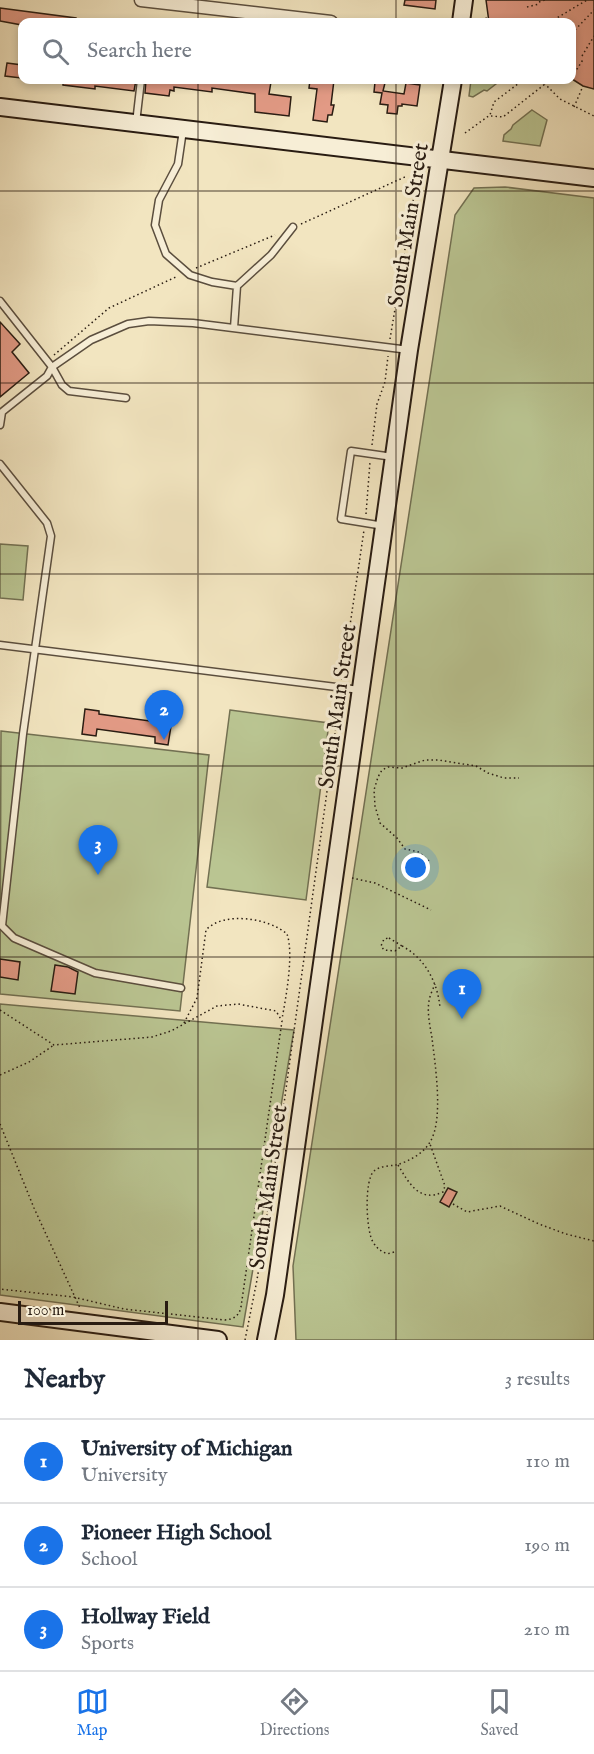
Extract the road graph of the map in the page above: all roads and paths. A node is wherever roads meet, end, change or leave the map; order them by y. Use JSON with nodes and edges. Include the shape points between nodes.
{"nodes":[{"id":1,"x":141,"y":0,"type":"edge"},
{"id":2,"x":464,"y":0,"type":"edge"},
{"id":3,"x":545,"y":0,"type":"edge"},
{"id":4,"x":587,"y":0,"type":"edge"},
{"id":5,"x":167,"y":2,"type":"edge"},
{"id":6,"x":526,"y":7,"type":"dead end"},
{"id":7,"x":594,"y":9,"type":"edge"},
{"id":8,"x":298,"y":18,"type":"edge"},
{"id":9,"x":462,"y":18,"type":"edge"},
{"id":10,"x":557,"y":18,"type":"edge"},
{"id":11,"x":576,"y":29,"type":"edge"},
{"id":12,"x":594,"y":36,"type":"edge"},
{"id":13,"x":576,"y":70,"type":"edge"},
{"id":14,"x":141,"y":84,"type":"edge"},
{"id":15,"x":452,"y":84,"type":"edge"},
{"id":16,"x":518,"y":84,"type":"edge"},
{"id":17,"x":545,"y":84,"type":"joint"},
{"id":18,"x":583,"y":86,"type":"dead end"},
{"id":19,"x":0,"y":107,"type":"edge"},
{"id":20,"x":574,"y":107,"type":"junction"},
{"id":21,"x":490,"y":115,"type":"junction"},
{"id":22,"x":594,"y":116,"type":"edge"},
{"id":23,"x":136,"y":124,"type":"junction"},
{"id":24,"x":183,"y":129,"type":"junction"},
{"id":25,"x":465,"y":133,"type":"dead end"},
{"id":26,"x":441,"y":160,"type":"junction"},
{"id":27,"x":407,"y":176,"type":"dead end"},
{"id":28,"x":594,"y":178,"type":"edge"},
{"id":29,"x":416,"y":183,"type":"dead end"},
{"id":30,"x":293,"y":227,"type":"junction"},
{"id":31,"x":187,"y":272,"type":"junction"},
{"id":32,"x":237,"y":286,"type":"junction"},
{"id":33,"x":0,"y":301,"type":"edge"},
{"id":34,"x":234,"y":328,"type":"junction"},
{"id":35,"x":389,"y":347,"type":"junction"},
{"id":36,"x":410,"y":350,"type":"junction"},
{"id":37,"x":54,"y":355,"type":"dead end"},
{"id":38,"x":52,"y":367,"type":"junction"},
{"id":39,"x":126,"y":398,"type":"dead end"},
{"id":40,"x":0,"y":425,"type":"edge"},
{"id":41,"x":371,"y":454,"type":"junction"},
{"id":42,"x":394,"y":457,"type":"junction"},
{"id":43,"x":0,"y":464,"type":"edge"},
{"id":44,"x":365,"y":523,"type":"junction"},
{"id":45,"x":384,"y":526,"type":"junction"},
{"id":46,"x":0,"y":645,"type":"edge"},
{"id":47,"x":34,"y":650,"type":"junction"},
{"id":48,"x":343,"y":679,"type":"dead end"},
{"id":49,"x":361,"y":690,"type":"junction"},
{"id":50,"x":340,"y":699,"type":"dead end"},
{"id":51,"x":519,"y":778,"type":"dead end"},
{"id":52,"x":429,"y":861,"type":"dead end"},
{"id":53,"x":352,"y":878,"type":"dead end"},
{"id":54,"x":431,"y":910,"type":"dead end"},
{"id":55,"x":1,"y":928,"type":"edge"},
{"id":56,"x":402,"y":946,"type":"junction"},
{"id":57,"x":435,"y":984,"type":"junction"},
{"id":58,"x":182,"y":988,"type":"dead end"},
{"id":59,"x":441,"y":1008,"type":"dead end"},
{"id":60,"x":0,"y":1010,"type":"edge"},
{"id":61,"x":282,"y":1021,"type":"junction"},
{"id":62,"x":183,"y":1024,"type":"junction"},
{"id":63,"x":54,"y":1046,"type":"junction"},
{"id":64,"x":0,"y":1075,"type":"edge"},
{"id":65,"x":0,"y":1124,"type":"edge"},
{"id":66,"x":430,"y":1144,"type":"junction"},
{"id":67,"x":397,"y":1164,"type":"junction"},
{"id":68,"x":453,"y":1204,"type":"dead end"},
{"id":69,"x":594,"y":1241,"type":"edge"},
{"id":70,"x":394,"y":1252,"type":"dead end"},
{"id":71,"x":0,"y":1288,"type":"edge"},
{"id":72,"x":73,"y":1297,"type":"junction"},
{"id":73,"x":0,"y":1312,"type":"edge"},
{"id":74,"x":122,"y":1334,"type":"edge"},
{"id":75,"x":218,"y":1340,"type":"edge"},
{"id":76,"x":245,"y":1340,"type":"edge"},
{"id":77,"x":266,"y":1340,"type":"edge"}],
"edges":[{"from":1,"to":5,"type":"street"},
{"from":2,"to":9,"type":"main road"},
{"from":3,"to":6,"type":"path"},
{"from":4,"to":10,"type":"path"},
{"from":5,"to":8,"type":"street"},
{"from":7,"to":11,"type":"path"},
{"from":12,"to":13,"type":"path"},
{"from":14,"to":23,"type":"lane"},
{"from":15,"to":26,"type":"main road","name":"South Main Street"},
{"from":16,"to":21,"type":"path","via":[[494,102]]},
{"from":17,"to":20,"type":"path"},
{"from":17,"to":21,"type":"path","via":[[503,117]]},
{"from":18,"to":20,"type":"path"},
{"from":19,"to":23,"type":"main road"},
{"from":20,"to":22,"type":"path"},
{"from":21,"to":25,"type":"path"},
{"from":23,"to":24,"type":"main road"},
{"from":24,"to":26,"type":"main road"},
{"from":24,"to":31,"type":"lane","via":[[178,164],[159,200],[155,225],[166,254]]},
{"from":26,"to":28,"type":"main road"},
{"from":26,"to":36,"type":"main road","name":"South Main Street"},
{"from":27,"to":30,"type":"path"},
{"from":29,"to":35,"type":"path"},
{"from":30,"to":31,"type":"path"},
{"from":30,"to":32,"type":"lane","via":[[271,255]]},
{"from":31,"to":32,"type":"lane"},
{"from":31,"to":37,"type":"path","via":[[108,309]]},
{"from":32,"to":34,"type":"lane"},
{"from":33,"to":38,"type":"lane"},
{"from":34,"to":35,"type":"lane"},
{"from":34,"to":38,"type":"lane","via":[[149,321],[128,324],[91,340]]},
{"from":35,"to":36,"type":"lane"},
{"from":35,"to":41,"type":"path"},
{"from":36,"to":42,"type":"main road","name":"South Main Street"},
{"from":38,"to":39,"type":"lane","via":[[69,391]]},
{"from":38,"to":40,"type":"lane","via":[[47,376],[2,412]]},
{"from":41,"to":42,"type":"lane"},
{"from":41,"to":44,"type":"path"},
{"from":41,"to":44,"type":"lane","via":[[351,451],[341,519]]},
{"from":42,"to":45,"type":"main road","name":"South Main Street"},
{"from":43,"to":47,"type":"lane","via":[[48,523],[51,536]]},
{"from":44,"to":45,"type":"lane"},
{"from":44,"to":48,"type":"path"},
{"from":45,"to":49,"type":"main road","name":"South Main Street"},
{"from":46,"to":47,"type":"lane"},
{"from":47,"to":49,"type":"lane"},
{"from":47,"to":55,"type":"lane"},
{"from":49,"to":77,"type":"main road","name":"South Main Street"},
{"from":50,"to":76,"type":"path","via":[[282,1118]]},
{"from":51,"to":52,"type":"path","via":[[504,778],[476,766],[438,760],[382,770],[374,790],[380,823],[405,849],[419,852]]},
{"from":53,"to":54,"type":"path","via":[[375,883]]},
{"from":55,"to":58,"type":"lane","via":[[14,938],[95,973]]},
{"from":56,"to":56,"type":"path","via":[[389,938],[381,946],[389,952]]},
{"from":56,"to":57,"type":"path","via":[[414,952]]},
{"from":57,"to":59,"type":"path"},
{"from":57,"to":66,"type":"path","via":[[428,1016],[437,1091],[435,1131]]},
{"from":60,"to":63,"type":"path"},
{"from":61,"to":62,"type":"path","via":[[276,1011],[238,1004],[217,1006]]},
{"from":61,"to":62,"type":"path","via":[[288,983],[287,934],[274,926],[233,918],[206,930],[199,990]]},
{"from":61,"to":72,"type":"path","via":[[238,1315],[225,1320],[124,1309]]},
{"from":62,"to":63,"type":"path","via":[[152,1037]]},
{"from":63,"to":64,"type":"path"},
{"from":65,"to":72,"type":"path"},
{"from":66,"to":67,"type":"path"},
{"from":66,"to":67,"type":"path","via":[[445,1186],[443,1192],[423,1195]]},
{"from":67,"to":70,"type":"path","via":[[374,1171],[368,1191],[372,1240],[387,1254]]},
{"from":68,"to":69,"type":"path","via":[[467,1212],[500,1206],[539,1224]]},
{"from":71,"to":72,"type":"path"},
{"from":73,"to":74,"type":"main road"},
{"from":74,"to":75,"type":"main road"}]}
